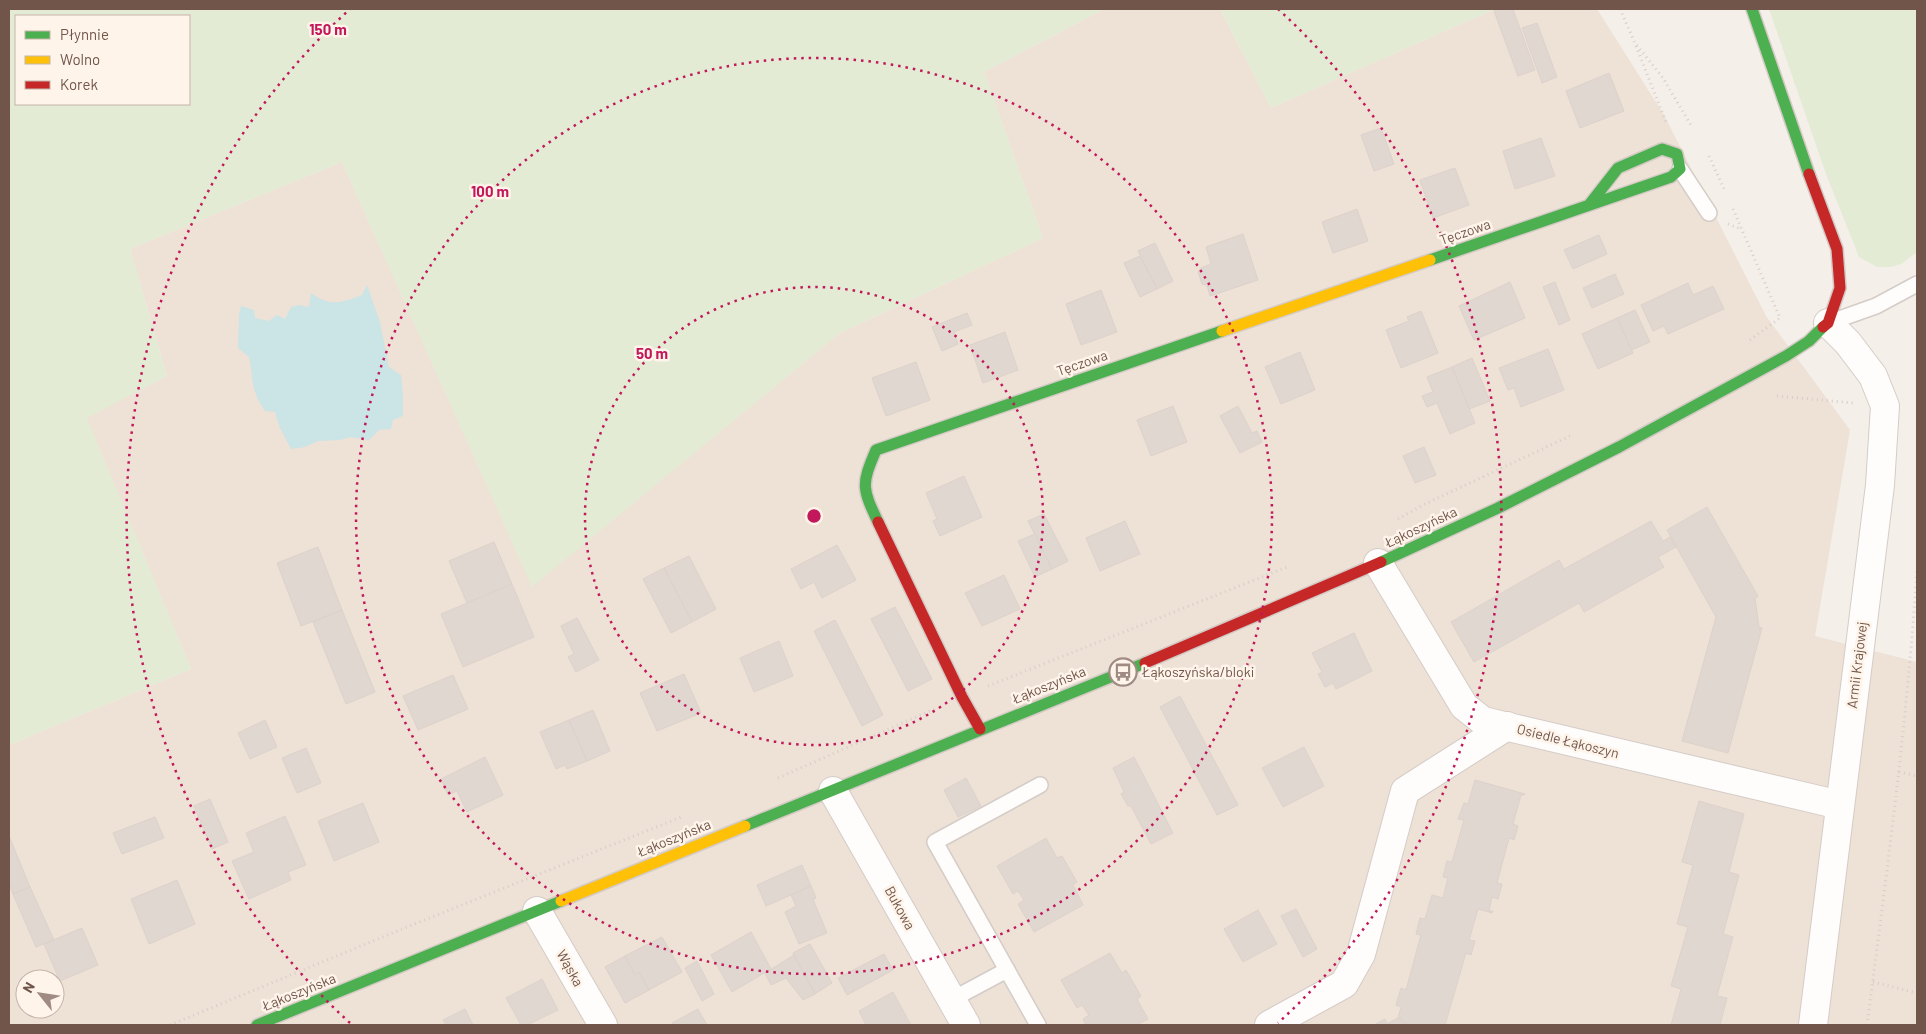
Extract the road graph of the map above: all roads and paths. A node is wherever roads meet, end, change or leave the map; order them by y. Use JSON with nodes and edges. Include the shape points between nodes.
{"nodes":[{"id":1,"x":1752,"y":9,"type":"edge"},
{"id":2,"x":1635,"y":43,"type":"dead end"},
{"id":3,"x":1672,"y":152,"type":"junction"},
{"id":4,"x":1680,"y":169,"type":"junction"},
{"id":5,"x":1589,"y":205,"type":"junction"},
{"id":6,"x":1709,"y":213,"type":"dead end"},
{"id":7,"x":1917,"y":284,"type":"edge"},
{"id":8,"x":1828,"y":323,"type":"junction"},
{"id":9,"x":1575,"y":434,"type":"dead end"},
{"id":10,"x":1394,"y":521,"type":"dead end"},
{"id":11,"x":1378,"y":563,"type":"junction"},
{"id":12,"x":1291,"y":566,"type":"dead end"},
{"id":13,"x":1917,"y":569,"type":"edge"},
{"id":14,"x":962,"y":697,"type":"junction"},
{"id":15,"x":1507,"y":726,"type":"junction"},
{"id":16,"x":980,"y":729,"type":"junction"},
{"id":17,"x":1900,"y":772,"type":"junction"},
{"id":18,"x":1917,"y":776,"type":"edge"},
{"id":19,"x":772,"y":781,"type":"dead end"},
{"id":20,"x":1040,"y":785,"type":"dead end"},
{"id":21,"x":833,"y":791,"type":"junction"},
{"id":22,"x":1840,"y":805,"type":"junction"},
{"id":23,"x":690,"y":814,"type":"dead end"},
{"id":24,"x":537,"y":911,"type":"junction"},
{"id":25,"x":1007,"y":970,"type":"junction"},
{"id":26,"x":1872,"y":982,"type":"junction"},
{"id":27,"x":1917,"y":993,"type":"edge"},
{"id":28,"x":951,"y":1000,"type":"junction"},
{"id":29,"x":170,"y":1025,"type":"edge"},
{"id":30,"x":257,"y":1025,"type":"edge"},
{"id":31,"x":603,"y":1025,"type":"edge"},
{"id":32,"x":966,"y":1025,"type":"edge"},
{"id":33,"x":1038,"y":1025,"type":"edge"},
{"id":34,"x":1269,"y":1025,"type":"edge"},
{"id":35,"x":1813,"y":1025,"type":"edge"},
{"id":36,"x":1867,"y":1025,"type":"edge"}],
"edges":[{"from":1,"to":8,"type":"street","via":[[1837,249],[1840,288]]},
{"from":2,"to":3,"type":"path","via":[[1674,144]]},
{"from":3,"to":4,"type":"street","via":[[1677,154]]},
{"from":3,"to":5,"type":"street","via":[[1662,149],[1618,168]]},
{"from":4,"to":5,"type":"street","name":"Tęczowa","via":[[1671,177]]},
{"from":4,"to":6,"type":"lane"},
{"from":5,"to":14,"type":"street","name":"Tęczowa","via":[[876,450],[866,473],[865,495]]},
{"from":7,"to":8,"type":"lane","via":[[1876,306]]},
{"from":8,"to":11,"type":"street","name":"Łąkoszyńska","via":[[1786,356],[1619,448]]},
{"from":8,"to":22,"type":"street","name":"Armii Krajowej","via":[[1848,342],[1873,376],[1885,406],[1880,486]]},
{"from":9,"to":10,"type":"path"},
{"from":11,"to":15,"type":"street","name":"Osiedle Łąkoszyn","via":[[1464,706],[1483,722]]},
{"from":11,"to":16,"type":"street","name":"Łąkoszyńska"},
{"from":12,"to":14,"type":"path"},
{"from":13,"to":17,"type":"path"},
{"from":14,"to":16,"type":"street","name":"Tęczowa"},
{"from":14,"to":19,"type":"path"},
{"from":15,"to":22,"type":"street","name":"Osiedle Łąkoszyn"},
{"from":15,"to":34,"type":"street","via":[[1405,791],[1361,954],[1344,984]]},
{"from":16,"to":21,"type":"street","name":"Łąkoszyńska"},
{"from":17,"to":18,"type":"path"},
{"from":17,"to":26,"type":"path"},
{"from":20,"to":25,"type":"lane","via":[[935,842]]},
{"from":21,"to":24,"type":"street","name":"Łąkoszyńska"},
{"from":21,"to":28,"type":"street","name":"Bukowa"},
{"from":22,"to":35,"type":"street","name":"Armii Krajowej"},
{"from":23,"to":29,"type":"path"},
{"from":24,"to":30,"type":"street","name":"Łąkoszyńska"},
{"from":24,"to":31,"type":"street","name":"Wąska"},
{"from":25,"to":28,"type":"lane"},
{"from":25,"to":33,"type":"lane"},
{"from":26,"to":27,"type":"path"},
{"from":26,"to":36,"type":"path"},
{"from":28,"to":32,"type":"street","name":"Bukowa"}]}
